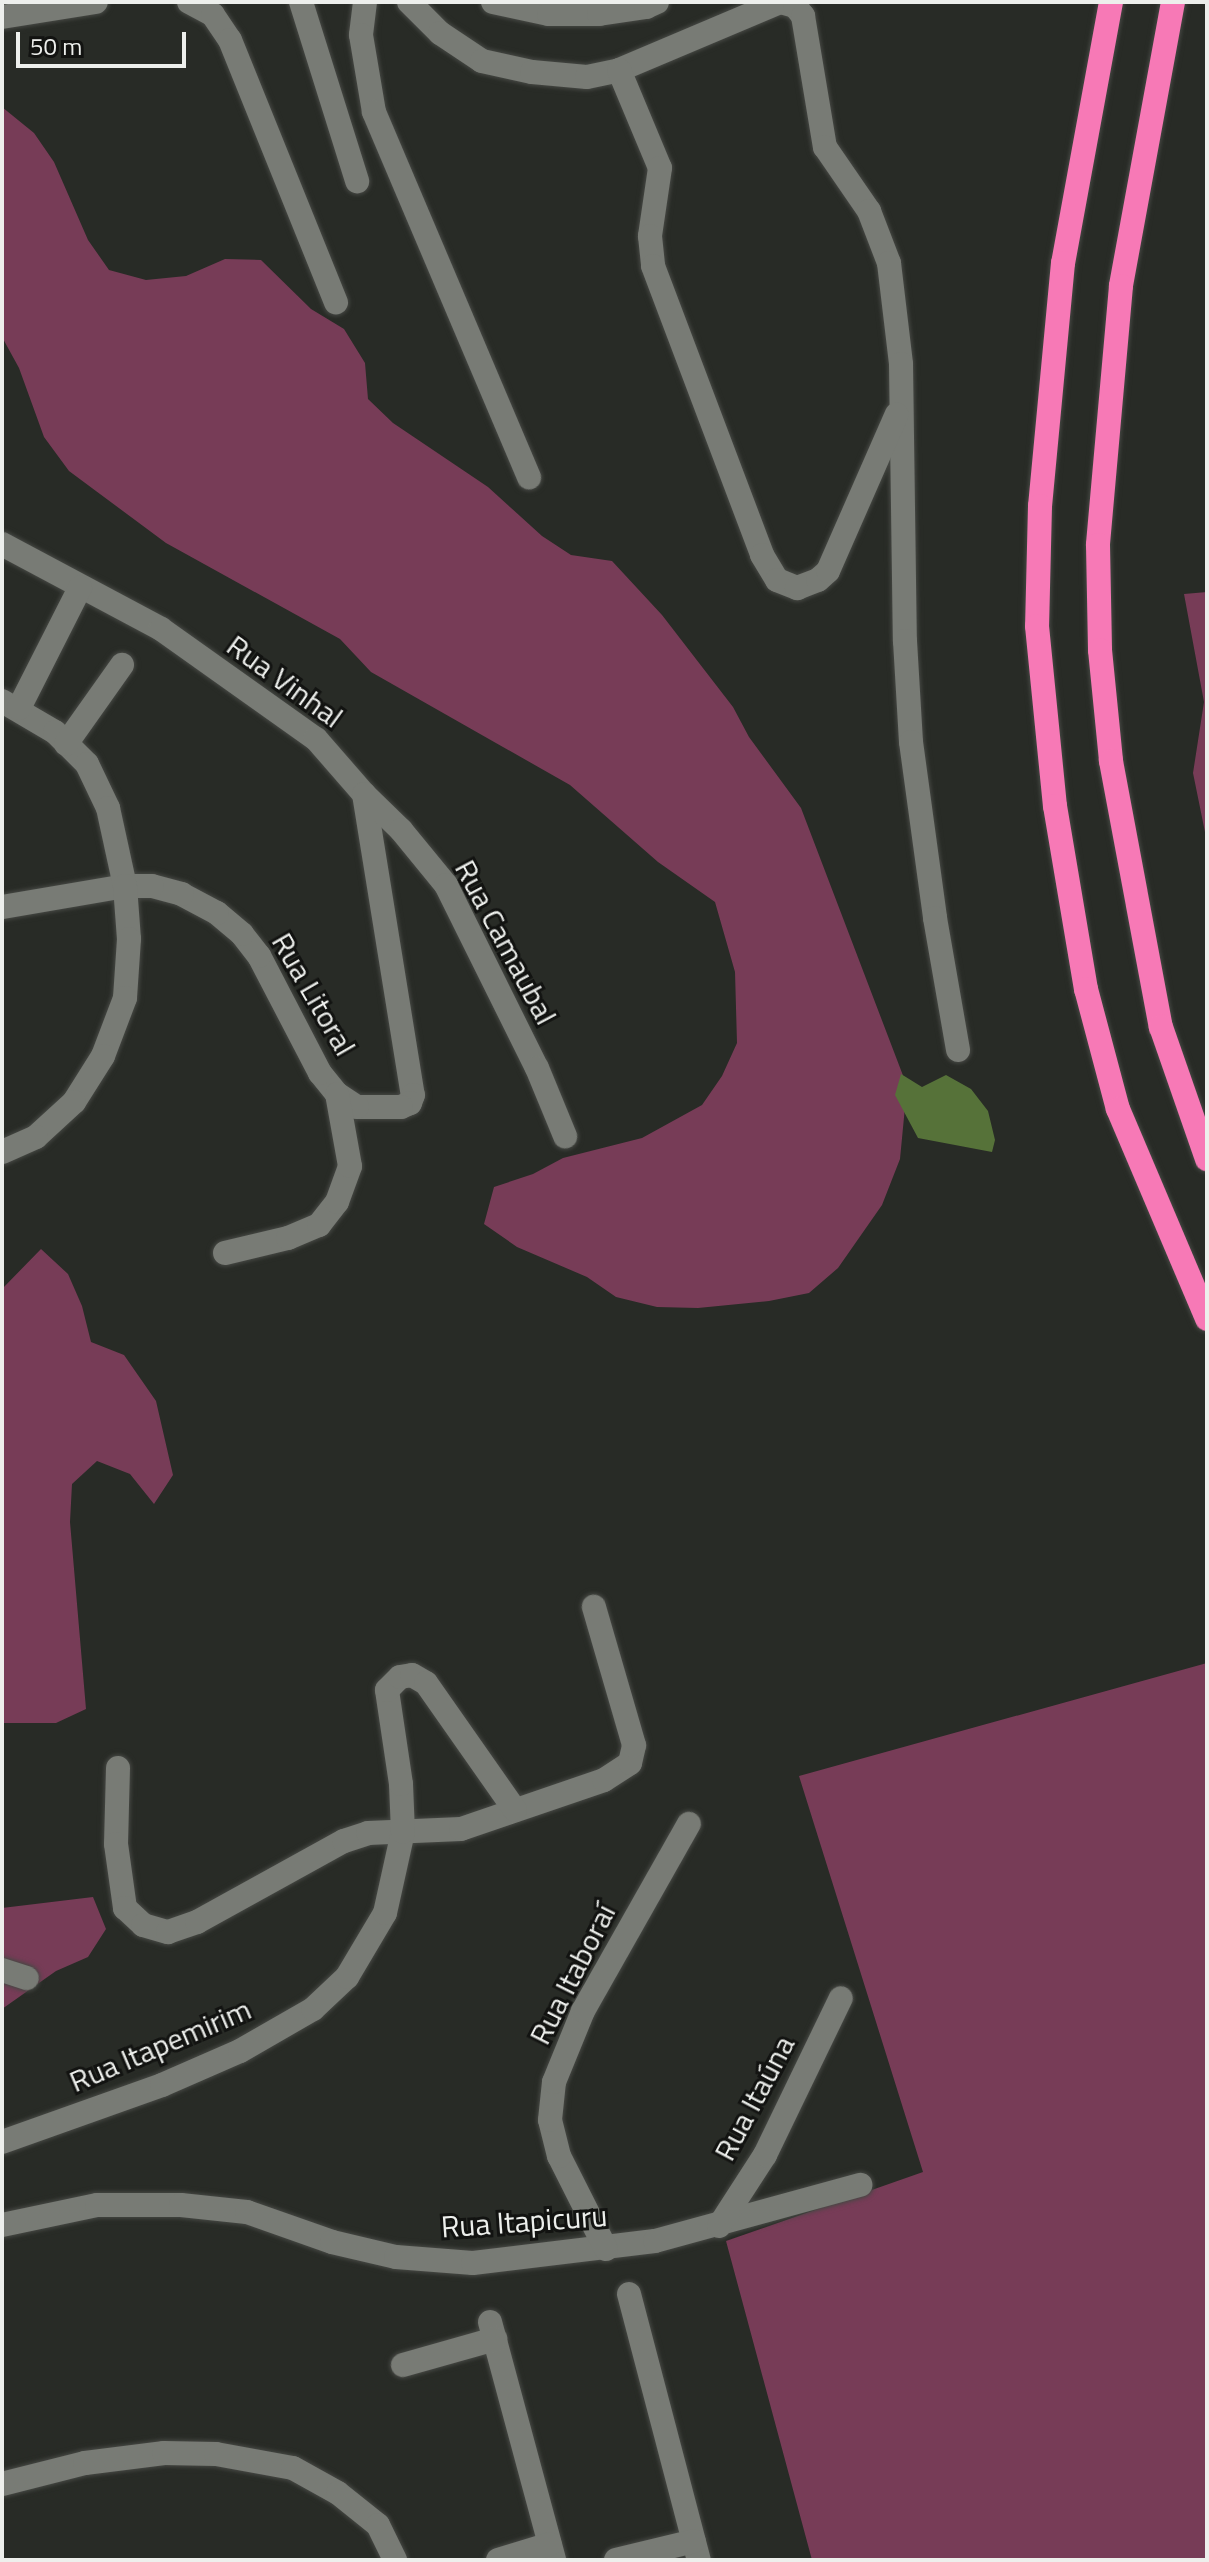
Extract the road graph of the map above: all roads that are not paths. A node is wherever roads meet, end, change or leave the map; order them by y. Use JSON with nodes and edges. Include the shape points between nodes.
{"nodes":[{"id":1,"x":96,"y":2,"type":"edge"},
{"id":2,"x":189,"y":2,"type":"edge"},
{"id":3,"x":301,"y":2,"type":"edge"},
{"id":4,"x":365,"y":2,"type":"edge"},
{"id":5,"x":409,"y":2,"type":"edge"},
{"id":6,"x":493,"y":2,"type":"edge"},
{"id":7,"x":657,"y":2,"type":"edge"},
{"id":8,"x":1111,"y":2,"type":"edge"},
{"id":9,"x":1173,"y":2,"type":"edge"},
{"id":10,"x":2,"y":17,"type":"edge"},
{"id":11,"x":619,"y":70,"type":"junction"},
{"id":12,"x":357,"y":181,"type":"dead end"},
{"id":13,"x":336,"y":302,"type":"dead end"},
{"id":14,"x":900,"y":408,"type":"junction"},
{"id":15,"x":529,"y":477,"type":"dead end"},
{"id":16,"x":2,"y":544,"type":"edge"},
{"id":17,"x":80,"y":588,"type":"junction"},
{"id":18,"x":122,"y":665,"type":"dead end"},
{"id":19,"x":10,"y":704,"type":"edge"},
{"id":20,"x":66,"y":744,"type":"junction"},
{"id":21,"x":364,"y":794,"type":"junction"},
{"id":22,"x":125,"y":886,"type":"junction"},
{"id":23,"x":2,"y":907,"type":"edge"},
{"id":24,"x":958,"y":1050,"type":"dead end"},
{"id":25,"x":337,"y":1094,"type":"junction"},
{"id":26,"x":565,"y":1136,"type":"dead end"},
{"id":27,"x":2,"y":1152,"type":"edge"},
{"id":28,"x":1207,"y":1159,"type":"edge"},
{"id":29,"x":225,"y":1253,"type":"dead end"},
{"id":30,"x":1207,"y":1319,"type":"edge"},
{"id":31,"x":594,"y":1607,"type":"dead end"},
{"id":32,"x":118,"y":1768,"type":"dead end"},
{"id":33,"x":515,"y":1810,"type":"junction"},
{"id":34,"x":689,"y":1824,"type":"dead end"},
{"id":35,"x":403,"y":1832,"type":"junction"},
{"id":36,"x":2,"y":1970,"type":"edge"},
{"id":37,"x":27,"y":1978,"type":"dead end"},
{"id":38,"x":841,"y":1998,"type":"dead end"},
{"id":39,"x":2,"y":2142,"type":"edge"},
{"id":40,"x":860,"y":2185,"type":"dead end"},
{"id":41,"x":2,"y":2225,"type":"edge"},
{"id":42,"x":719,"y":2226,"type":"junction"},
{"id":43,"x":606,"y":2249,"type":"junction"},
{"id":44,"x":629,"y":2294,"type":"dead end"},
{"id":45,"x":403,"y":2365,"type":"dead end"},
{"id":46,"x":2,"y":2484,"type":"edge"},
{"id":47,"x":696,"y":2551,"type":"edge"},
{"id":48,"x":552,"y":2552,"type":"edge"},
{"id":49,"x":395,"y":2560,"type":"edge"},
{"id":50,"x":498,"y":2560,"type":"edge"},
{"id":51,"x":616,"y":2560,"type":"edge"}],
"edges":[{"from":1,"to":10,"type":"street"},
{"from":2,"to":13,"type":"street","via":[[213,15],[230,40]]},
{"from":3,"to":12,"type":"street"},
{"from":4,"to":15,"type":"street","via":[[361,35],[374,112]]},
{"from":5,"to":11,"type":"street","via":[[440,33],[482,61],[587,77]]},
{"from":6,"to":7,"type":"street","via":[[549,14],[599,14]]},
{"from":8,"to":30,"type":"highway","via":[[1063,263],[1040,506],[1037,626],[1055,806],[1086,989],[1118,1109]]},
{"from":9,"to":28,"type":"highway","via":[[1121,286],[1098,545],[1100,650],[1111,761],[1161,1027]]},
{"from":11,"to":14,"type":"street","via":[[780,2],[795,6],[803,16],[825,147],[869,211],[889,263],[901,364]]},
{"from":11,"to":14,"type":"street","via":[[660,168],[650,236],[653,266],[762,555],[777,580],[797,588],[828,571]]},
{"from":14,"to":24,"type":"street","via":[[911,742]]},
{"from":16,"to":17,"type":"street","name":"Rua Vinhal"},
{"from":17,"to":19,"type":"street"},
{"from":17,"to":21,"type":"street","name":"Rua Vinhal","via":[[161,629],[316,739]]},
{"from":18,"to":20,"type":"street"},
{"from":19,"to":20,"type":"street"},
{"from":20,"to":22,"type":"street","via":[[87,764],[108,808]]},
{"from":21,"to":25,"type":"street","name":"Rua Litoral","via":[[413,1095],[401,1107],[357,1107]]},
{"from":21,"to":26,"type":"street","name":"Rua Camaubal","via":[[446,885]]},
{"from":22,"to":23,"type":"street","name":"Rua Litoral"},
{"from":22,"to":25,"type":"street","name":"Rua Litoral","via":[[182,894],[242,934]]},
{"from":22,"to":27,"type":"street","via":[[125,998],[103,1056],[74,1102],[36,1137]]},
{"from":25,"to":29,"type":"street","via":[[350,1166],[337,1202],[319,1225]]},
{"from":31,"to":33,"type":"street","via":[[634,1745],[630,1763],[604,1780]]},
{"from":32,"to":35,"type":"street","via":[[116,1844],[125,1908],[143,1925],[168,1932],[197,1922],[344,1841],[368,1833]]},
{"from":33,"to":35,"type":"street","via":[[461,1829]]},
{"from":33,"to":35,"type":"street","name":"Rua Itapemirim","via":[[426,1683],[412,1675],[400,1677],[387,1690]]},
{"from":34,"to":43,"type":"street","name":"Rua Itaboraí","via":[[583,2011],[554,2082],[550,2120],[559,2156]]},
{"from":35,"to":39,"type":"street","name":"Rua Itapemirim","via":[[385,1913],[347,1977],[313,2009],[240,2051],[162,2085]]},
{"from":36,"to":37,"type":"street"},
{"from":38,"to":42,"type":"street","name":"Rua Itaúna","via":[[765,2155]]},
{"from":40,"to":42,"type":"street","name":"Rua Itapicuru"},
{"from":41,"to":43,"type":"street","name":"Rua Itapicuru","via":[[97,2205],[181,2205],[247,2212],[332,2242],[396,2257],[473,2263]]},
{"from":42,"to":43,"type":"street","name":"Rua Itapicuru"},
{"from":44,"to":47,"type":"street"},
{"from":45,"to":48,"type":"street","via":[[492,2331]]},
{"from":46,"to":49,"type":"street","via":[[85,2463],[164,2453],[216,2454],[293,2468],[338,2493],[378,2525]]},
{"from":47,"to":51,"type":"street"},
{"from":48,"to":50,"type":"street"}]}
